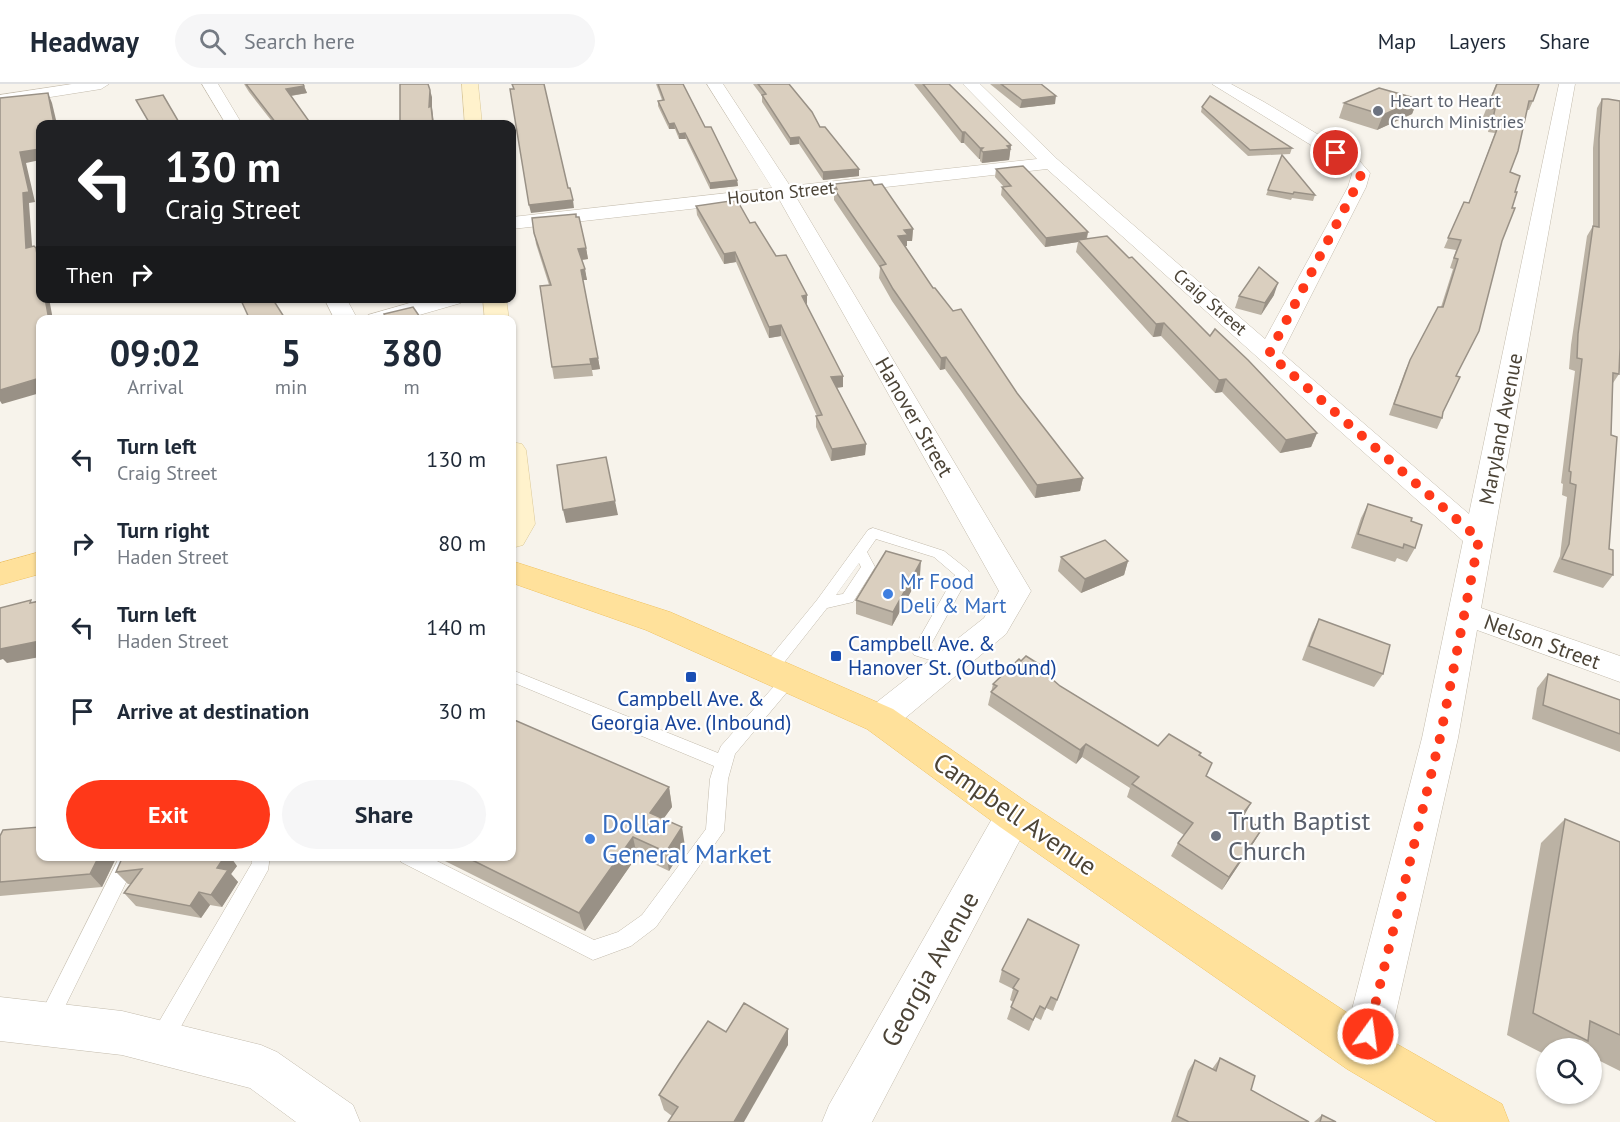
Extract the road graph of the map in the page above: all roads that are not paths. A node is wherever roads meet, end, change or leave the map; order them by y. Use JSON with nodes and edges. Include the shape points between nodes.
{"nodes":[{"id":1,"x":101,"y":84,"type":"edge"},
{"id":2,"x":210,"y":84,"type":"edge"},
{"id":3,"x":470,"y":84,"type":"edge"},
{"id":4,"x":715,"y":84,"type":"edge"},
{"id":5,"x":971,"y":84,"type":"edge"},
{"id":6,"x":1220,"y":84,"type":"edge"},
{"id":7,"x":1567,"y":84,"type":"edge"},
{"id":8,"x":0,"y":100,"type":"edge"},
{"id":9,"x":232,"y":120,"type":"edge"},
{"id":10,"x":474,"y":120,"type":"edge"},
{"id":11,"x":1051,"y":163,"type":"junction"},
{"id":12,"x":784,"y":192,"type":"junction"},
{"id":13,"x":516,"y":224,"type":"edge"},
{"id":14,"x":436,"y":303,"type":"edge"},
{"id":15,"x":394,"y":315,"type":"edge"},
{"id":16,"x":1269,"y":354,"type":"junction"},
{"id":17,"x":516,"y":487,"type":"edge"},
{"id":18,"x":516,"y":531,"type":"edge"},
{"id":19,"x":1479,"y":539,"type":"junction"},
{"id":20,"x":36,"y":564,"type":"edge"},
{"id":21,"x":516,"y":573,"type":"edge"},
{"id":22,"x":0,"y":574,"type":"edge"},
{"id":23,"x":1465,"y":614,"type":"junction"},
{"id":24,"x":952,"y":661,"type":"junction"},
{"id":25,"x":1620,"y":669,"type":"edge"},
{"id":26,"x":780,"y":675,"type":"junction"},
{"id":27,"x":516,"y":678,"type":"edge"},
{"id":28,"x":880,"y":719,"type":"junction"},
{"id":29,"x":723,"y":763,"type":"junction"},
{"id":30,"x":1014,"y":815,"type":"junction"},
{"id":31,"x":128,"y":861,"type":"edge"},
{"id":32,"x":261,"y":861,"type":"edge"},
{"id":33,"x":418,"y":861,"type":"edge"},
{"id":34,"x":0,"y":1019,"type":"edge"},
{"id":35,"x":46,"y":1024,"type":"junction"},
{"id":36,"x":159,"y":1043,"type":"junction"},
{"id":37,"x":1364,"y":1052,"type":"junction"},
{"id":38,"x":336,"y":1122,"type":"edge"},
{"id":39,"x":846,"y":1122,"type":"edge"},
{"id":40,"x":1484,"y":1122,"type":"edge"}],
"edges":[{"from":1,"to":8,"type":"street"},
{"from":2,"to":9,"type":"street"},
{"from":3,"to":10,"type":"street"},
{"from":4,"to":12,"type":"street","name":"Hanover Street"},
{"from":5,"to":11,"type":"street","name":"Craig Street"},
{"from":6,"to":16,"type":"street","via":[[1351,162],[1361,172],[1357,187]]},
{"from":7,"to":19,"type":"street","name":"Maryland Avenue"},
{"from":11,"to":12,"type":"street","name":"Houton Street"},
{"from":11,"to":16,"type":"street","name":"Craig Street"},
{"from":12,"to":13,"type":"street","name":"Houton Street"},
{"from":12,"to":24,"type":"street","name":"Hanover Street","via":[[1015,591],[995,626]]},
{"from":14,"to":15,"type":"street"},
{"from":16,"to":19,"type":"street","name":"Craig Street"},
{"from":17,"to":18,"type":"street","via":[[520,524]]},
{"from":19,"to":23,"type":"street","name":"Maryland Avenue"},
{"from":20,"to":22,"type":"main road"},
{"from":21,"to":26,"type":"main road","name":"Campbell Avenue","via":[[658,621]]},
{"from":23,"to":25,"type":"street","name":"Nelson Street"},
{"from":23,"to":37,"type":"street","name":"Maryland Avenue","via":[[1440,738]]},
{"from":24,"to":26,"type":"lane","via":[[920,651],[963,574],[939,554],[873,533],[822,604]]},
{"from":24,"to":28,"type":"street","name":"Hanover Street"},
{"from":26,"to":28,"type":"main road","name":"Campbell Avenue"},
{"from":26,"to":29,"type":"lane"},
{"from":27,"to":29,"type":"lane"},
{"from":28,"to":30,"type":"main road","name":"Campbell Avenue"},
{"from":29,"to":33,"type":"lane","via":[[715,831],[649,921],[624,939],[593,950]]},
{"from":30,"to":37,"type":"main road","name":"Campbell Avenue"},
{"from":30,"to":39,"type":"street","name":"Georgia Avenue"},
{"from":31,"to":35,"type":"lane"},
{"from":32,"to":36,"type":"lane"},
{"from":34,"to":35,"type":"street"},
{"from":35,"to":36,"type":"street","via":[[122,1033]]},
{"from":36,"to":38,"type":"street","via":[[261,1068]]},
{"from":37,"to":40,"type":"main road","name":"Campbell Avenue"}]}
